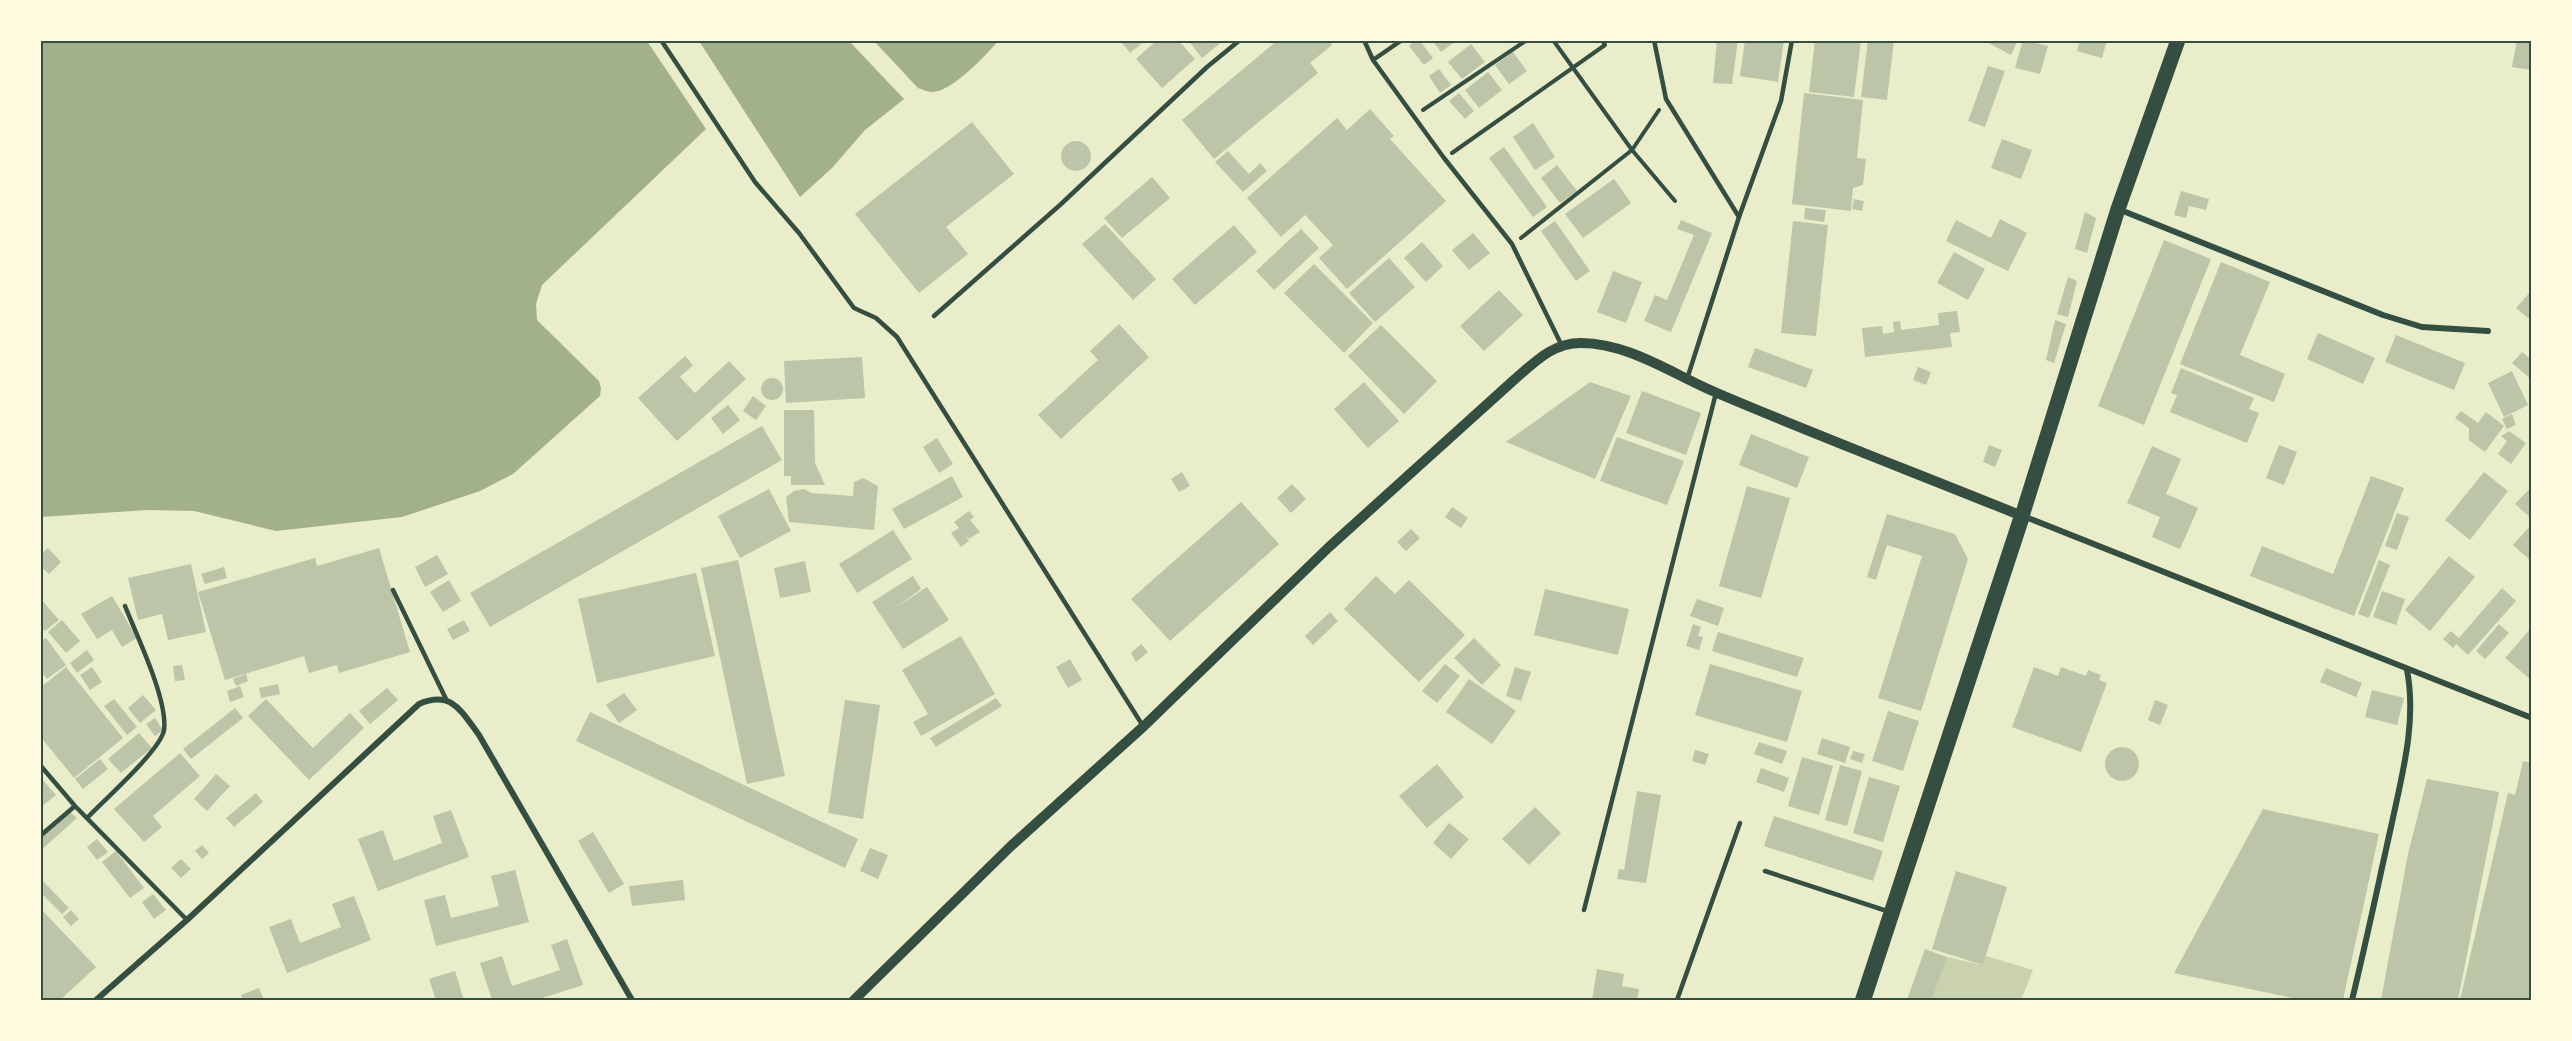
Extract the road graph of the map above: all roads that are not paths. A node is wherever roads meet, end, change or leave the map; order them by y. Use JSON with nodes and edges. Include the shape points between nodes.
{"nodes":[{"id":1,"x":661,"y":40,"type":"edge"},
{"id":2,"x":1240,"y":40,"type":"edge"},
{"id":3,"x":1364,"y":40,"type":"edge"},
{"id":4,"x":1402,"y":40,"type":"edge"},
{"id":5,"x":1654,"y":40,"type":"edge"},
{"id":6,"x":1792,"y":40,"type":"edge"},
{"id":7,"x":2178,"y":40,"type":"edge"},
{"id":8,"x":1373,"y":60,"type":"junction"},
{"id":9,"x":2118,"y":209,"type":"junction"},
{"id":10,"x":1739,"y":217,"type":"junction"},
{"id":11,"x":934,"y":316,"type":"dead end"},
{"id":12,"x":2488,"y":331,"type":"dead end"},
{"id":13,"x":1561,"y":344,"type":"junction"},
{"id":14,"x":1687,"y":379,"type":"junction"},
{"id":15,"x":1716,"y":393,"type":"junction"},
{"id":16,"x":2022,"y":516,"type":"junction"},
{"id":17,"x":393,"y":590,"type":"dead end"},
{"id":18,"x":125,"y":606,"type":"dead end"},
{"id":19,"x":2407,"y":670,"type":"junction"},
{"id":20,"x":446,"y":699,"type":"junction"},
{"id":21,"x":2532,"y":718,"type":"edge"},
{"id":22,"x":1144,"y":726,"type":"junction"},
{"id":23,"x":40,"y":765,"type":"edge"},
{"id":24,"x":75,"y":806,"type":"junction"},
{"id":25,"x":87,"y":817,"type":"junction"},
{"id":26,"x":1740,"y":823,"type":"dead end"},
{"id":27,"x":40,"y":836,"type":"edge"},
{"id":28,"x":1765,"y":871,"type":"dead end"},
{"id":29,"x":1584,"y":910,"type":"dead end"},
{"id":30,"x":1892,"y":912,"type":"junction"},
{"id":31,"x":187,"y":920,"type":"junction"},
{"id":32,"x":96,"y":1000,"type":"edge"},
{"id":33,"x":632,"y":1000,"type":"edge"},
{"id":34,"x":854,"y":1000,"type":"edge"},
{"id":35,"x":1677,"y":1000,"type":"edge"},
{"id":36,"x":1863,"y":1000,"type":"edge"},
{"id":37,"x":2352,"y":1000,"type":"edge"}],
"edges":[{"from":1,"to":22,"type":"lane","via":[[755,182],[799,233],[854,308],[876,318],[897,337]]},
{"from":2,"to":11,"type":"lane"},
{"from":3,"to":8,"type":"lane"},
{"from":4,"to":8,"type":"lane"},
{"from":5,"to":10,"type":"lane","via":[[1666,99]]},
{"from":6,"to":10,"type":"lane","via":[[1781,101]]},
{"from":7,"to":9,"type":"main road"},
{"from":8,"to":13,"type":"lane","via":[[1512,244]]},
{"from":9,"to":12,"type":"street","via":[[2383,315],[2422,327]]},
{"from":9,"to":16,"type":"main road"},
{"from":10,"to":14,"type":"lane"},
{"from":13,"to":14,"type":"street","via":[[1604,345]]},
{"from":13,"to":22,"type":"street","via":[[1515,379],[1329,547]]},
{"from":14,"to":15,"type":"street"},
{"from":15,"to":16,"type":"street"},
{"from":15,"to":29,"type":"lane"},
{"from":16,"to":19,"type":"street"},
{"from":16,"to":30,"type":"highway"},
{"from":17,"to":20,"type":"lane"},
{"from":18,"to":25,"type":"lane","via":[[152,673],[164,731],[153,750]]},
{"from":19,"to":21,"type":"street"},
{"from":19,"to":37,"type":"street","via":[[2411,717],[2402,772]]},
{"from":20,"to":31,"type":"street","via":[[419,704]]},
{"from":20,"to":33,"type":"street","via":[[479,735]]},
{"from":22,"to":34,"type":"street","via":[[1011,846]]},
{"from":23,"to":24,"type":"lane"},
{"from":24,"to":25,"type":"lane"},
{"from":24,"to":27,"type":"lane"},
{"from":25,"to":31,"type":"lane"},
{"from":26,"to":35,"type":"lane"},
{"from":28,"to":30,"type":"lane"},
{"from":30,"to":36,"type":"highway"},
{"from":31,"to":32,"type":"street"}]}
